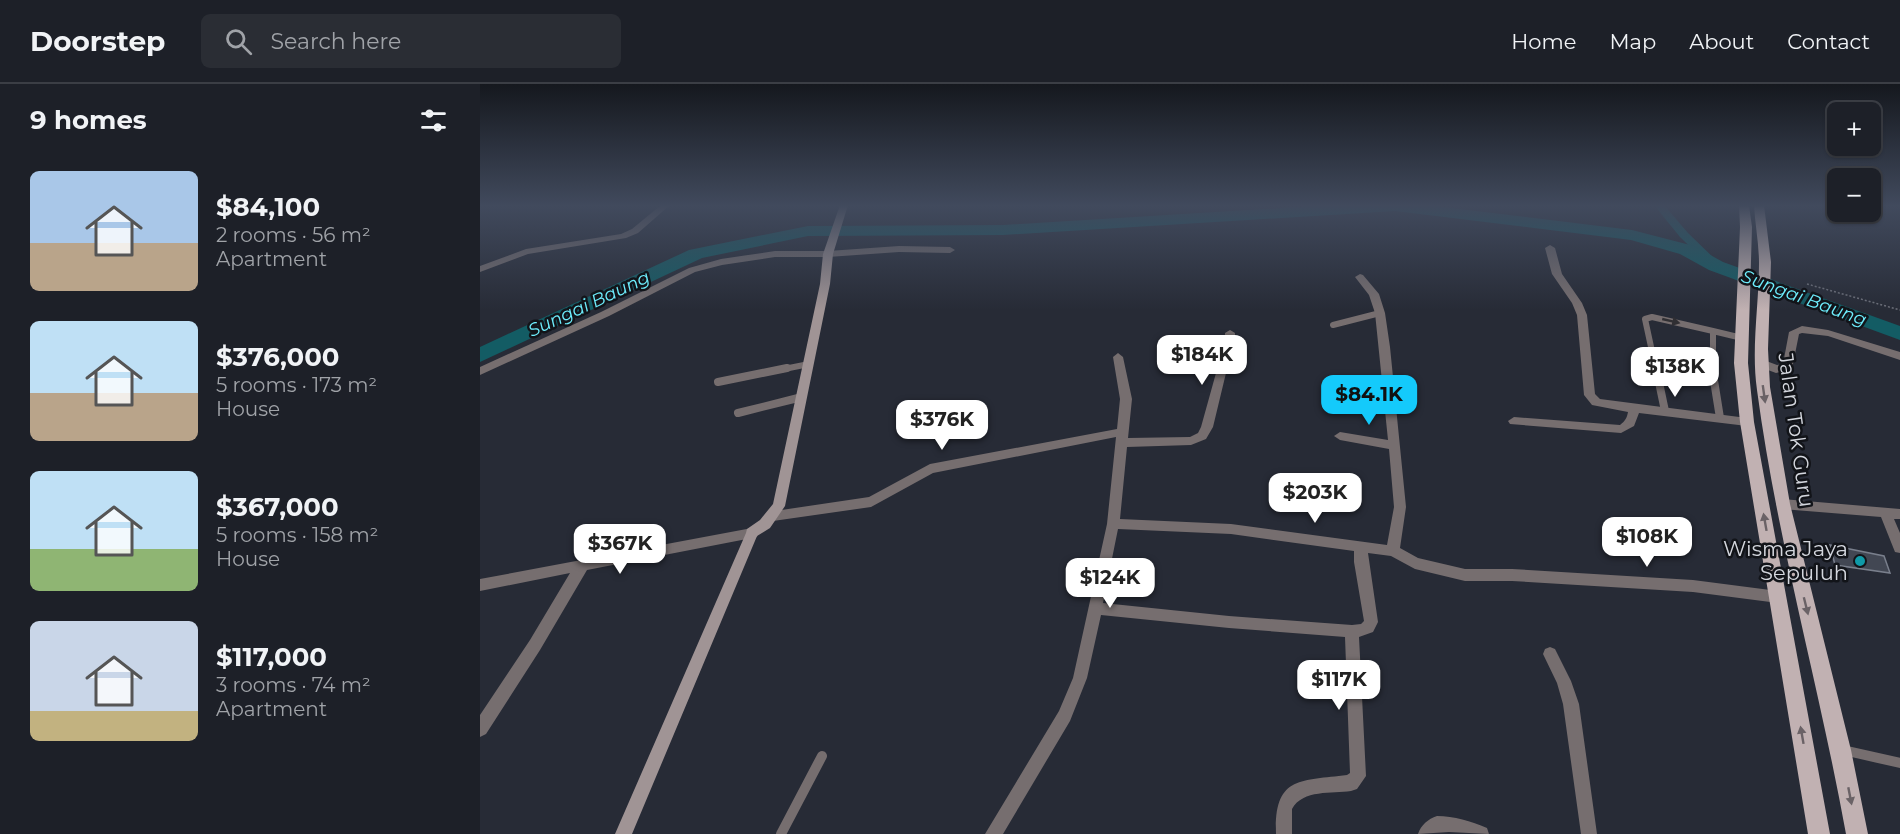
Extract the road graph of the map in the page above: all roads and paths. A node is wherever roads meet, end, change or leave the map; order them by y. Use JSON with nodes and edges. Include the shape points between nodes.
{"nodes":[{"id":1,"x":599,"y":240,"type":"edge"},
{"id":2,"x":833,"y":240,"type":"edge"},
{"id":3,"x":1745,"y":240,"type":"edge"},
{"id":4,"x":1763,"y":240,"type":"edge"},
{"id":5,"x":1550,"y":248,"type":"dead end"},
{"id":6,"x":950,"y":250,"type":"dead end"},
{"id":7,"x":828,"y":253,"type":"junction"},
{"id":8,"x":480,"y":270,"type":"edge"},
{"id":9,"x":1360,"y":277,"type":"dead end"},
{"id":10,"x":1807,"y":284,"type":"dead end"},
{"id":11,"x":1900,"y":310,"type":"edge"},
{"id":12,"x":1380,"y":313,"type":"junction"},
{"id":13,"x":1333,"y":325,"type":"dead end"},
{"id":14,"x":1713,"y":331,"type":"junction"},
{"id":15,"x":1230,"y":333,"type":"dead end"},
{"id":16,"x":1742,"y":338,"type":"junction"},
{"id":17,"x":1900,"y":356,"type":"edge"},
{"id":18,"x":1118,"y":357,"type":"dead end"},
{"id":19,"x":1761,"y":363,"type":"junction"},
{"id":20,"x":809,"y":364,"type":"junction"},
{"id":21,"x":480,"y":371,"type":"edge"},
{"id":22,"x":718,"y":382,"type":"dead end"},
{"id":23,"x":802,"y":397,"type":"junction"},
{"id":24,"x":1634,"y":408,"type":"junction"},
{"id":25,"x":1665,"y":411,"type":"junction"},
{"id":26,"x":738,"y":413,"type":"dead end"},
{"id":27,"x":1720,"y":418,"type":"junction"},
{"id":28,"x":1514,"y":421,"type":"dead end"},
{"id":29,"x":1747,"y":422,"type":"junction"},
{"id":30,"x":1340,"y":436,"type":"dead end"},
{"id":31,"x":1122,"y":437,"type":"junction"},
{"id":32,"x":1393,"y":445,"type":"junction"},
{"id":33,"x":1782,"y":504,"type":"junction"},
{"id":34,"x":1885,"y":513,"type":"junction"},
{"id":35,"x":1900,"y":514,"type":"edge"},
{"id":36,"x":773,"y":516,"type":"junction"},
{"id":37,"x":1113,"y":524,"type":"junction"},
{"id":38,"x":752,"y":533,"type":"junction"},
{"id":39,"x":1361,"y":546,"type":"junction"},
{"id":40,"x":1900,"y":548,"type":"edge"},
{"id":41,"x":1393,"y":551,"type":"junction"},
{"id":42,"x":582,"y":566,"type":"junction"},
{"id":43,"x":480,"y":585,"type":"edge"},
{"id":44,"x":1778,"y":597,"type":"junction"},
{"id":45,"x":1094,"y":608,"type":"junction"},
{"id":46,"x":1352,"y":631,"type":"junction"},
{"id":47,"x":1550,"y":654,"type":"dead end"},
{"id":48,"x":480,"y":729,"type":"edge"},
{"id":49,"x":1841,"y":750,"type":"junction"},
{"id":50,"x":822,"y":756,"type":"dead end"},
{"id":51,"x":1900,"y":763,"type":"edge"},
{"id":52,"x":623,"y":834,"type":"edge"},
{"id":53,"x":781,"y":834,"type":"edge"},
{"id":54,"x":993,"y":834,"type":"edge"},
{"id":55,"x":1284,"y":834,"type":"edge"},
{"id":56,"x":1426,"y":834,"type":"edge"},
{"id":57,"x":1481,"y":834,"type":"edge"},
{"id":58,"x":1589,"y":834,"type":"edge"},
{"id":59,"x":1819,"y":834,"type":"edge"},
{"id":60,"x":1857,"y":834,"type":"edge"}],
"edges":[{"from":1,"to":8,"type":"street","via":[[522,253]]},
{"from":2,"to":7,"type":"street"},
{"from":3,"to":16,"type":"main road","name":"Jalan Tok Guru"},
{"from":4,"to":19,"type":"main road","name":"Jalan Tok Guru"},
{"from":5,"to":24,"type":"street","via":[[1557,274],[1582,315],[1590,395],[1606,405]]},
{"from":6,"to":7,"type":"street"},
{"from":7,"to":20,"type":"street"},
{"from":7,"to":21,"type":"street","via":[[776,254],[692,270]]},
{"from":9,"to":12,"type":"street","via":[[1374,294]]},
{"from":10,"to":11,"type":"path"},
{"from":12,"to":13,"type":"lane"},
{"from":12,"to":32,"type":"street"},
{"from":14,"to":16,"type":"lane"},
{"from":25,"to":14,"type":"lane","one_way":true,"via":[[1645,319],[1652,317]]},
{"from":14,"to":27,"type":"lane","via":[[1712,366]]},
{"from":15,"to":31,"type":"street","via":[[1229,358],[1202,436],[1191,441]]},
{"from":16,"to":29,"type":"main road","name":"Jalan Tok Guru"},
{"from":17,"to":19,"type":"street","via":[[1801,328],[1794,332],[1788,366],[1776,369]]},
{"from":18,"to":31,"type":"street","via":[[1126,399]]},
{"from":19,"to":33,"type":"main road","name":"Jalan Tok Guru","one_way":true},
{"from":20,"to":22,"type":"lane"},
{"from":20,"to":23,"type":"street"},
{"from":23,"to":26,"type":"lane"},
{"from":23,"to":36,"type":"street","via":[[782,495]]},
{"from":24,"to":25,"type":"street"},
{"from":24,"to":28,"type":"street","via":[[1629,426],[1621,429]]},
{"from":25,"to":27,"type":"street"},
{"from":27,"to":29,"type":"street"},
{"from":44,"to":29,"type":"main road","name":"Jalan Tok Guru","one_way":true},
{"from":30,"to":32,"type":"street"},
{"from":31,"to":36,"type":"street","via":[[930,469],[871,502]]},
{"from":31,"to":37,"type":"street"},
{"from":32,"to":41,"type":"street","via":[[1400,507]]},
{"from":33,"to":34,"type":"street"},
{"from":33,"to":49,"type":"main road","name":"Jalan Tok Guru","one_way":true},
{"from":34,"to":35,"type":"street"},
{"from":34,"to":40,"type":"street"},
{"from":36,"to":38,"type":"street"},
{"from":37,"to":39,"type":"street","via":[[1232,529]]},
{"from":37,"to":45,"type":"street"},
{"from":38,"to":42,"type":"street"},
{"from":38,"to":52,"type":"street"},
{"from":39,"to":41,"type":"street"},
{"from":39,"to":46,"type":"street","via":[[1371,622],[1363,630]]},
{"from":41,"to":44,"type":"street","via":[[1415,563],[1465,575],[1693,586]]},
{"from":42,"to":43,"type":"street"},
{"from":42,"to":48,"type":"street"},
{"from":59,"to":44,"type":"main road","name":"Jalan Tok Guru","one_way":true},
{"from":45,"to":46,"type":"street"},
{"from":45,"to":54,"type":"street","via":[[1072,701]]},
{"from":46,"to":55,"type":"street","via":[[1358,776],[1352,783],[1302,789],[1290,795],[1284,808]]},
{"from":47,"to":58,"type":"street","via":[[1571,704]]},
{"from":49,"to":51,"type":"lane"},
{"from":49,"to":60,"type":"main road","name":"Jalan Tok Guru","one_way":true},
{"from":50,"to":53,"type":"lane"},
{"from":56,"to":57,"type":"street","via":[[1437,824],[1449,824]]}]}
